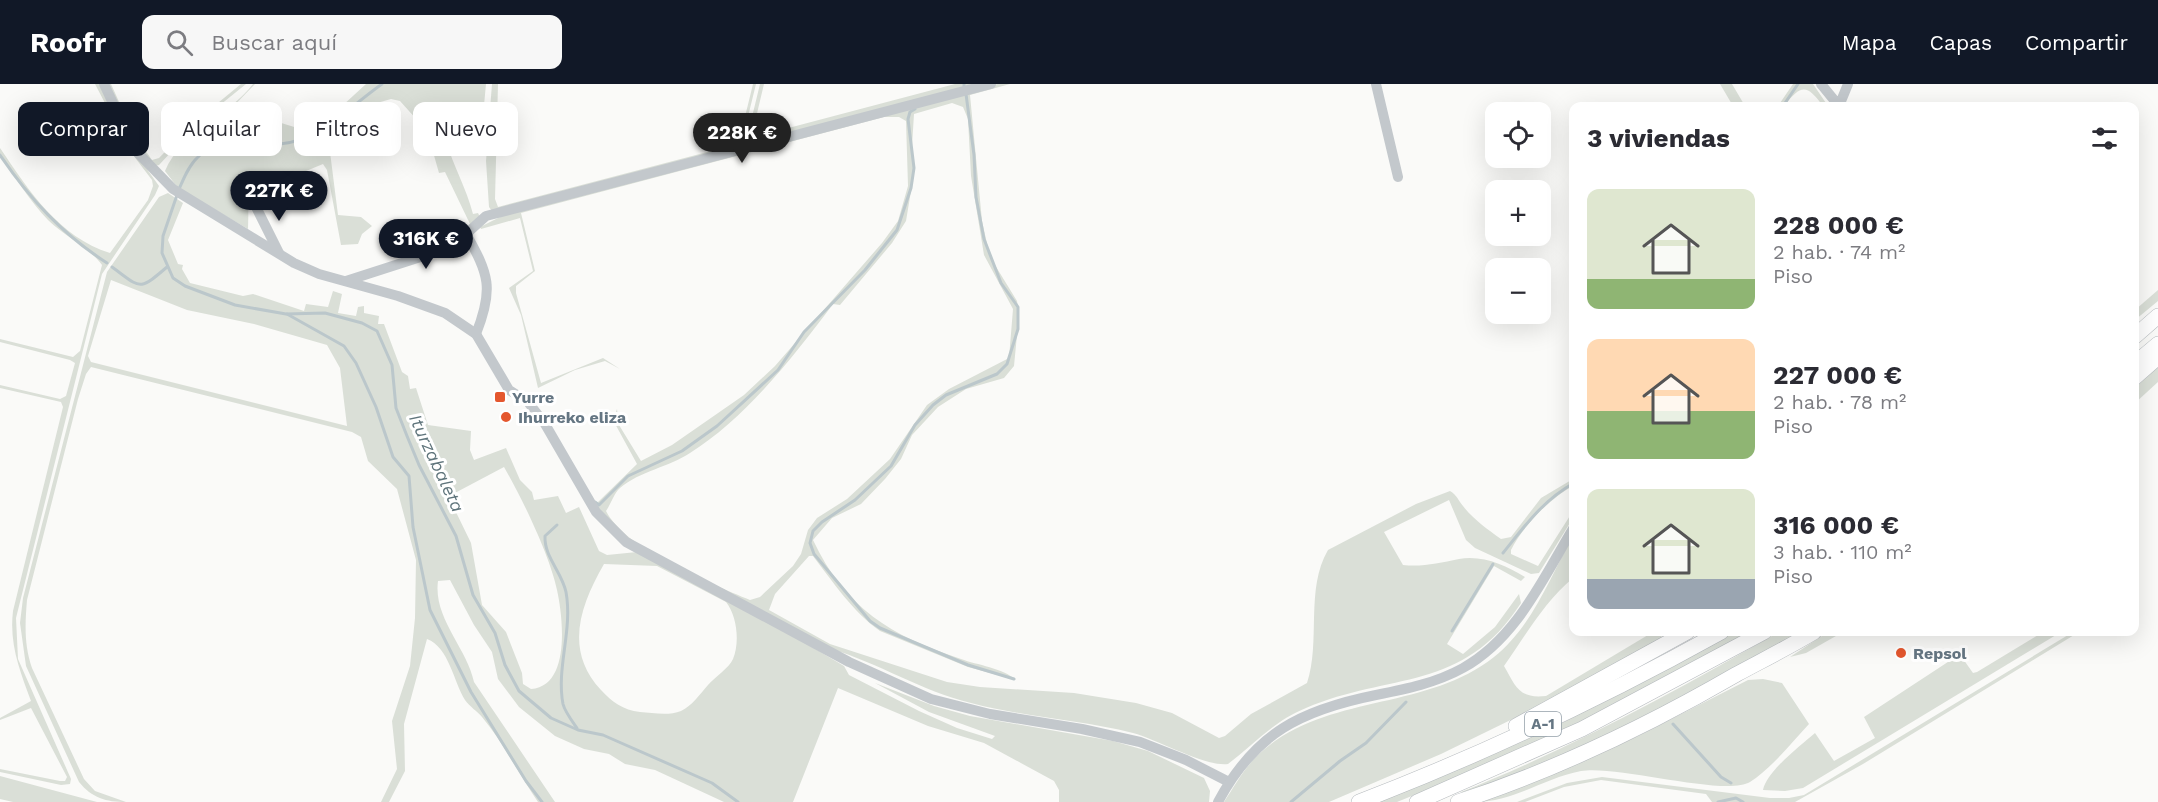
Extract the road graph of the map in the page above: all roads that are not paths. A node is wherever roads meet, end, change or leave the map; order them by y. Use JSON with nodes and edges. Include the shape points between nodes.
{"nodes":[{"id":1,"x":104,"y":84,"type":"edge"},
{"id":2,"x":991,"y":84,"type":"edge"},
{"id":3,"x":1376,"y":84,"type":"edge"},
{"id":4,"x":1821,"y":84,"type":"edge"},
{"id":5,"x":1848,"y":84,"type":"edge"},
{"id":6,"x":1836,"y":102,"type":"edge"},
{"id":7,"x":1841,"y":102,"type":"edge"},
{"id":8,"x":1398,"y":177,"type":"dead end"},
{"id":9,"x":254,"y":203,"type":"dead end"},
{"id":10,"x":466,"y":234,"type":"junction"},
{"id":11,"x":279,"y":253,"type":"junction"},
{"id":12,"x":346,"y":281,"type":"junction"},
{"id":13,"x":2158,"y":316,"type":"edge"},
{"id":14,"x":2139,"y":326,"type":"edge"},
{"id":15,"x":2139,"y":333,"type":"edge"},
{"id":16,"x":476,"y":334,"type":"junction"},
{"id":17,"x":2158,"y":344,"type":"edge"},
{"id":18,"x":2158,"y":357,"type":"edge"},
{"id":19,"x":2139,"y":360,"type":"edge"},
{"id":20,"x":2139,"y":374,"type":"edge"},
{"id":21,"x":1569,"y":535,"type":"edge"},
{"id":22,"x":1680,"y":636,"type":"edge"},
{"id":23,"x":1713,"y":636,"type":"edge"},
{"id":24,"x":1756,"y":636,"type":"edge"},
{"id":25,"x":1807,"y":636,"type":"edge"},
{"id":26,"x":1422,"y":777,"type":"junction"},
{"id":27,"x":1229,"y":782,"type":"junction"},
{"id":28,"x":1218,"y":802,"type":"edge"},
{"id":29,"x":1359,"y":802,"type":"edge"},
{"id":30,"x":1417,"y":802,"type":"edge"},
{"id":31,"x":1458,"y":802,"type":"edge"}],
"edges":[{"from":1,"to":11,"type":"street","via":[[135,150],[173,189]]},
{"from":2,"to":10,"type":"street","via":[[486,216]]},
{"from":3,"to":8,"type":"street"},
{"from":4,"to":6,"type":"street"},
{"from":5,"to":7,"type":"street"},
{"from":9,"to":11,"type":"street"},
{"from":10,"to":12,"type":"street","via":[[436,252]]},
{"from":10,"to":16,"type":"street","via":[[484,266],[488,286],[489,299]]},
{"from":11,"to":12,"type":"street","via":[[319,274]]},
{"from":12,"to":16,"type":"street","via":[[445,313]]},
{"from":13,"to":14,"type":"highway"},
{"from":13,"to":15,"type":"highway"},
{"from":16,"to":27,"type":"street","via":[[509,390],[528,402],[545,424],[596,512],[626,542],[849,662],[931,699],[1140,742]]},
{"from":17,"to":19,"type":"highway"},
{"from":18,"to":20,"type":"highway"},
{"from":21,"to":27,"type":"street","via":[[1525,609],[1487,652],[1438,680],[1308,713],[1263,741],[1245,758]]},
{"from":22,"to":26,"type":"highway"},
{"from":23,"to":26,"type":"highway","number":"A-1","via":[[1573,710]]},
{"from":24,"to":30,"type":"highway","number":"A-1","via":[[1582,729]]},
{"from":25,"to":31,"type":"highway","via":[[1628,733]]},
{"from":26,"to":29,"type":"highway","number":"A-1"},
{"from":27,"to":28,"type":"street"}]}
